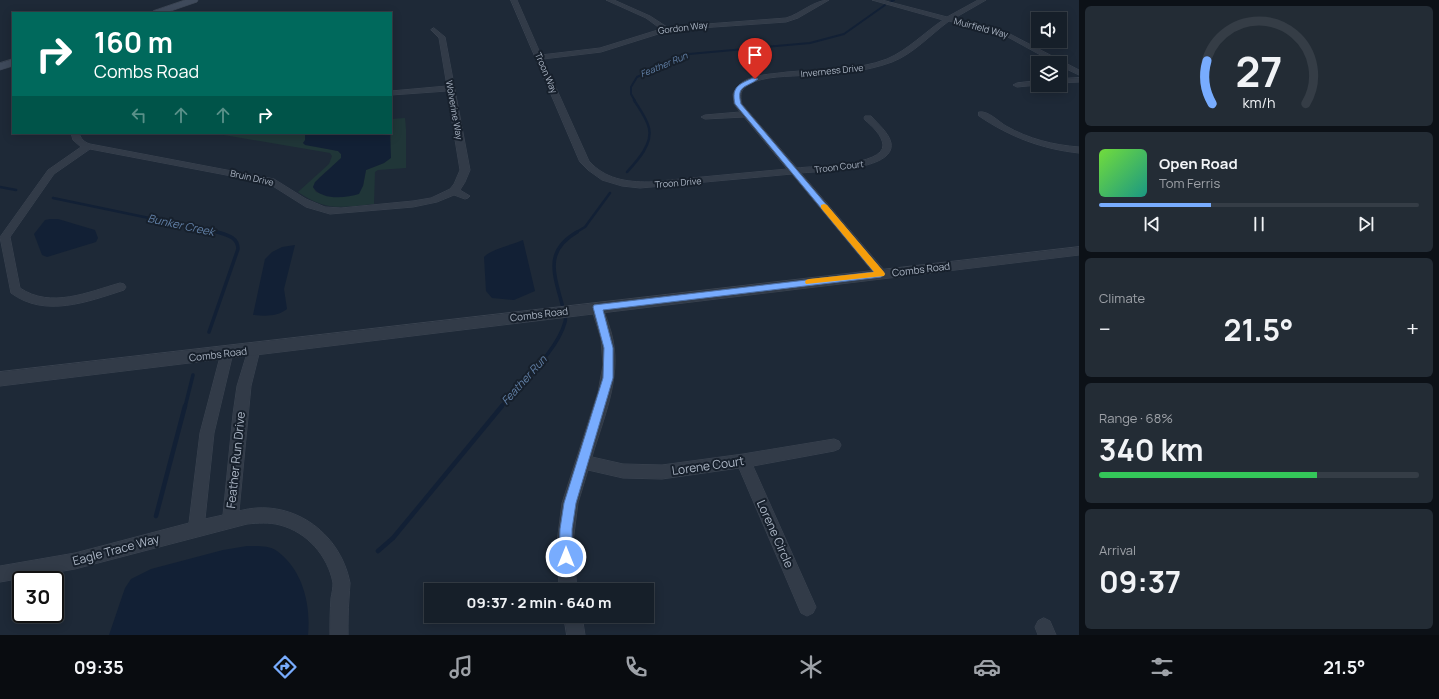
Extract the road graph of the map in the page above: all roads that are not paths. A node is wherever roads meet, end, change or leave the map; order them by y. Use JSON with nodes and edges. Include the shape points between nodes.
{"nodes":[{"id":1,"x":194,"y":0,"type":"edge"},
{"id":2,"x":514,"y":0,"type":"edge"},
{"id":3,"x":609,"y":0,"type":"edge"},
{"id":4,"x":826,"y":0,"type":"edge"},
{"id":5,"x":875,"y":0,"type":"edge"},
{"id":6,"x":983,"y":0,"type":"edge"},
{"id":7,"x":159,"y":12,"type":"edge"},
{"id":8,"x":948,"y":19,"type":"junction"},
{"id":9,"x":666,"y":29,"type":"junction"},
{"id":10,"x":434,"y":30,"type":"dead end"},
{"id":11,"x":540,"y":57,"type":"junction"},
{"id":12,"x":12,"y":62,"type":"edge"},
{"id":13,"x":0,"y":67,"type":"edge"},
{"id":14,"x":1079,"y":73,"type":"edge"},
{"id":15,"x":1079,"y":80,"type":"edge"},
{"id":16,"x":1067,"y":81,"type":"edge"},
{"id":17,"x":1031,"y":84,"type":"edge"},
{"id":18,"x":1017,"y":85,"type":"dead end"},
{"id":19,"x":450,"y":88,"type":"junction"},
{"id":20,"x":392,"y":93,"type":"edge"},
{"id":21,"x":746,"y":114,"type":"junction"},
{"id":22,"x":982,"y":114,"type":"dead end"},
{"id":23,"x":706,"y":117,"type":"dead end"},
{"id":24,"x":868,"y":118,"type":"dead end"},
{"id":25,"x":75,"y":134,"type":"edge"},
{"id":26,"x":88,"y":146,"type":"junction"},
{"id":27,"x":578,"y":146,"type":"joint"},
{"id":28,"x":1079,"y":150,"type":"edge"},
{"id":29,"x":795,"y":172,"type":"junction"},
{"id":30,"x":454,"y":191,"type":"junction"},
{"id":31,"x":465,"y":196,"type":"dead end"},
{"id":32,"x":1079,"y":251,"type":"edge"},
{"id":33,"x":881,"y":274,"type":"junction"},
{"id":34,"x":120,"y":287,"type":"dead end"},
{"id":35,"x":598,"y":307,"type":"junction"},
{"id":36,"x":254,"y":350,"type":"junction"},
{"id":37,"x":227,"y":353,"type":"junction"},
{"id":38,"x":0,"y":379,"type":"edge"},
{"id":39,"x":834,"y":445,"type":"dead end"},
{"id":40,"x":743,"y":461,"type":"junction"},
{"id":41,"x":583,"y":462,"type":"junction"},
{"id":42,"x":230,"y":520,"type":"junction"},
{"id":43,"x":196,"y":529,"type":"junction"},
{"id":44,"x":0,"y":574,"type":"edge"},
{"id":45,"x":567,"y":583,"type":"edge"},
{"id":46,"x":807,"y":607,"type":"dead end"},
{"id":47,"x":574,"y":623,"type":"edge"},
{"id":48,"x":338,"y":635,"type":"edge"},
{"id":49,"x":576,"y":635,"type":"edge"}],
"edges":[{"from":1,"to":7,"type":"main road"},
{"from":2,"to":11,"type":"street","name":"Troon Way"},
{"from":3,"to":9,"type":"street","via":[[648,17]]},
{"from":4,"to":9,"type":"street","name":"Gordon Way","via":[[786,20]]},
{"from":5,"to":8,"type":"street","name":"Muirfield Way"},
{"from":6,"to":8,"type":"street","name":"Inverness Drive"},
{"from":8,"to":14,"type":"street","name":"Muirfield Way","via":[[1010,36]]},
{"from":8,"to":21,"type":"street","name":"Inverness Drive","via":[[906,51],[880,63],[844,71],[758,78],[743,85],[737,91],[736,101]]},
{"from":9,"to":11,"type":"street","name":"Gordon Way","via":[[596,52]]},
{"from":10,"to":19,"type":"street","name":"Wolverine Way","via":[[442,37]]},
{"from":11,"to":27,"type":"street","name":"Troon Way"},
{"from":12,"to":13,"type":"main road"},
{"from":15,"to":16,"type":"street"},
{"from":17,"to":18,"type":"street"},
{"from":19,"to":20,"type":"street"},
{"from":19,"to":30,"type":"street","name":"Wolverine Way","via":[[465,170],[462,181]]},
{"from":21,"to":23,"type":"street"},
{"from":21,"to":29,"type":"street"},
{"from":22,"to":28,"type":"street","via":[[1006,131],[1029,140]]},
{"from":24,"to":29,"type":"street","name":"Troon Court","via":[[882,131],[887,140],[886,151],[878,158],[860,165]]},
{"from":25,"to":26,"type":"street","via":[[76,138]]},
{"from":26,"to":30,"type":"street","name":"Bruin Drive","via":[[271,180],[312,206],[324,210],[338,211],[420,203]]},
{"from":26,"to":34,"type":"street","via":[[51,172],[5,237],[15,290],[38,302],[52,302],[88,298]]},
{"from":27,"to":29,"type":"street","name":"Troon Drive","via":[[586,164],[598,174],[632,185]]},
{"from":29,"to":33,"type":"street"},
{"from":30,"to":31,"type":"street"},
{"from":32,"to":33,"type":"street","name":"Combs Road"},
{"from":33,"to":35,"type":"street","name":"Combs Road"},
{"from":35,"to":36,"type":"street","name":"Combs Road"},
{"from":35,"to":41,"type":"street","via":[[608,343],[609,365],[605,392]]},
{"from":36,"to":37,"type":"street","name":"Combs Road"},
{"from":36,"to":42,"type":"street","name":"Feather Run Drive","via":[[244,386],[240,414]]},
{"from":37,"to":38,"type":"street","name":"Combs Road"},
{"from":37,"to":43,"type":"street","via":[[208,433]]},
{"from":39,"to":40,"type":"street","name":"Lorene Court"},
{"from":40,"to":41,"type":"street","name":"Lorene Court","via":[[649,473],[623,471]]},
{"from":40,"to":46,"type":"street","name":"Lorene Circle"},
{"from":41,"to":45,"type":"street","via":[[570,503],[566,529]]},
{"from":42,"to":43,"type":"street","name":"Eagle Trace Way"},
{"from":42,"to":48,"type":"street","name":"Feather Run Drive","via":[[261,513],[285,517],[304,526],[322,541],[334,560],[341,583]]},
{"from":43,"to":44,"type":"street","name":"Eagle Trace Way","via":[[75,561]]},
{"from":47,"to":49,"type":"street"}]}
